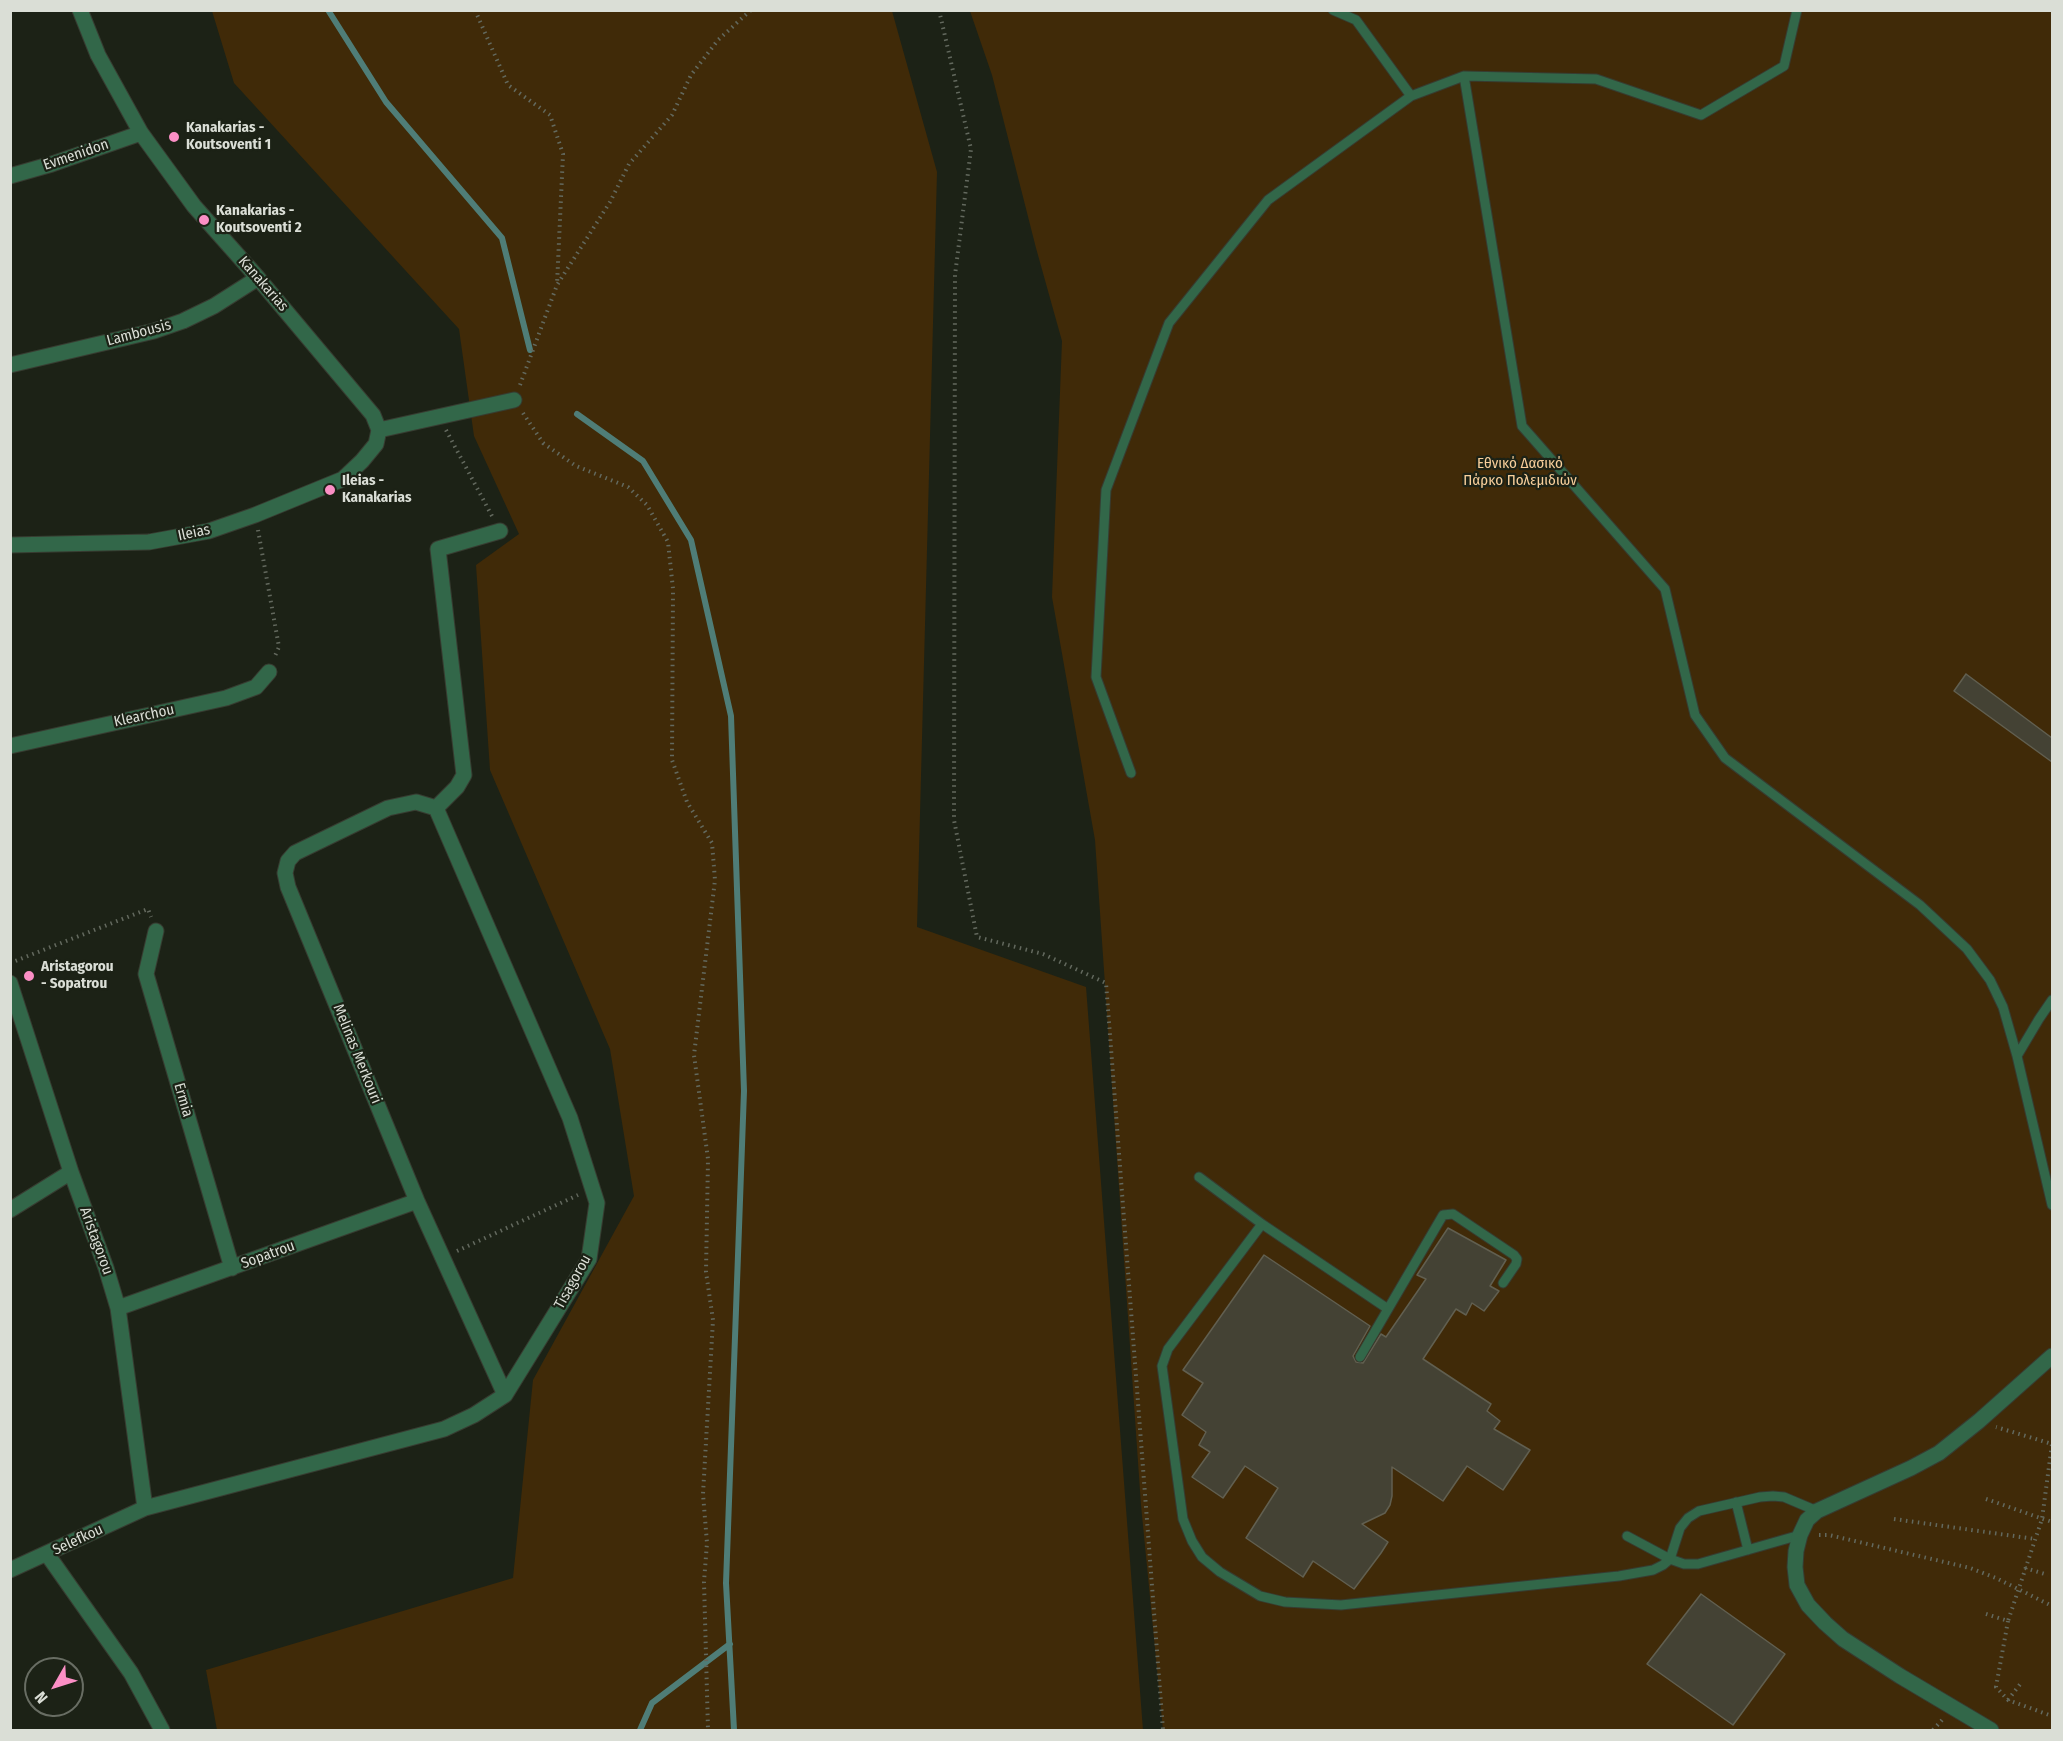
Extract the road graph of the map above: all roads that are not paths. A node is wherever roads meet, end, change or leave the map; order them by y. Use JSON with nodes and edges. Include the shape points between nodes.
{"nodes":[{"id":1,"x":80,"y":10,"type":"edge"},
{"id":2,"x":1333,"y":10,"type":"edge"},
{"id":3,"x":1797,"y":10,"type":"edge"},
{"id":4,"x":1464,"y":76,"type":"junction"},
{"id":5,"x":1412,"y":96,"type":"junction"},
{"id":6,"x":141,"y":133,"type":"junction"},
{"id":7,"x":10,"y":176,"type":"edge"},
{"id":8,"x":258,"y":278,"type":"junction"},
{"id":9,"x":10,"y":365,"type":"edge"},
{"id":10,"x":514,"y":400,"type":"road end"},
{"id":11,"x":379,"y":430,"type":"junction"},
{"id":12,"x":500,"y":531,"type":"road end"},
{"id":13,"x":10,"y":545,"type":"edge"},
{"id":14,"x":269,"y":672,"type":"road end"},
{"id":15,"x":10,"y":746,"type":"edge"},
{"id":16,"x":1131,"y":773,"type":"dead end"},
{"id":17,"x":436,"y":808,"type":"junction"},
{"id":18,"x":156,"y":931,"type":"road end"},
{"id":19,"x":10,"y":983,"type":"edge"},
{"id":20,"x":2052,"y":1000,"type":"edge"},
{"id":21,"x":2017,"y":1056,"type":"junction"},
{"id":22,"x":71,"y":1172,"type":"junction"},
{"id":23,"x":1199,"y":1177,"type":"dead end"},
{"id":24,"x":417,"y":1201,"type":"junction"},
{"id":25,"x":2052,"y":1205,"type":"edge"},
{"id":26,"x":10,"y":1210,"type":"edge"},
{"id":27,"x":1262,"y":1224,"type":"junction"},
{"id":28,"x":232,"y":1268,"type":"junction"},
{"id":29,"x":1503,"y":1284,"type":"dead end"},
{"id":30,"x":118,"y":1308,"type":"junction"},
{"id":31,"x":1388,"y":1309,"type":"junction"},
{"id":32,"x":2052,"y":1356,"type":"edge"},
{"id":33,"x":1360,"y":1357,"type":"dead end"},
{"id":34,"x":505,"y":1395,"type":"junction"},
{"id":35,"x":1736,"y":1502,"type":"junction"},
{"id":36,"x":145,"y":1508,"type":"junction"},
{"id":37,"x":1817,"y":1511,"type":"junction"},
{"id":38,"x":1800,"y":1535,"type":"junction"},
{"id":39,"x":1628,"y":1536,"type":"dead end"},
{"id":40,"x":1748,"y":1550,"type":"junction"},
{"id":41,"x":47,"y":1554,"type":"junction"},
{"id":42,"x":1670,"y":1559,"type":"junction"},
{"id":43,"x":10,"y":1570,"type":"edge"},
{"id":44,"x":162,"y":1731,"type":"edge"},
{"id":45,"x":1991,"y":1731,"type":"edge"}],
"edges":[{"from":1,"to":6,"type":"street","name":"Kanakarias","via":[[98,55]]},
{"from":2,"to":5,"type":"lane","via":[[1356,20]]},
{"from":3,"to":4,"type":"lane","via":[[1784,66],[1701,115],[1596,79]]},
{"from":4,"to":5,"type":"lane"},
{"from":4,"to":21,"type":"lane","via":[[1522,426],[1665,589],[1695,715],[1725,758],[1920,905],[1967,949],[1990,980],[2003,1007]]},
{"from":5,"to":16,"type":"lane","via":[[1268,200],[1169,322],[1106,490],[1096,677]]},
{"from":6,"to":7,"type":"street","name":"Evmenidon"},
{"from":6,"to":8,"type":"street","name":"Kanakarias","via":[[194,206]]},
{"from":8,"to":9,"type":"street","name":"Lambousis","via":[[183,321]]},
{"from":8,"to":11,"type":"street","name":"Kanakarias","via":[[373,415]]},
{"from":10,"to":11,"type":"street"},
{"from":11,"to":13,"type":"street","name":"Ileias","via":[[376,444],[343,479],[209,531],[149,542]]},
{"from":12,"to":17,"type":"street","via":[[438,549],[464,775],[457,788]]},
{"from":14,"to":15,"type":"street","name":"Klearchou","via":[[256,687],[226,698]]},
{"from":17,"to":24,"type":"street","name":"Melinas Merkouri","via":[[416,802],[388,808],[295,853],[285,873]]},
{"from":17,"to":34,"type":"street","name":"Tisagorou","via":[[570,1118],[597,1203],[589,1258]]},
{"from":18,"to":28,"type":"street","name":"Ermia","via":[[146,974]]},
{"from":19,"to":22,"type":"street","name":"Aristagorou"},
{"from":20,"to":21,"type":"lane"},
{"from":21,"to":25,"type":"lane"},
{"from":22,"to":26,"type":"street"},
{"from":22,"to":30,"type":"street","name":"Aristagorou"},
{"from":23,"to":27,"type":"lane"},
{"from":24,"to":28,"type":"street","name":"Sopatrou"},
{"from":24,"to":34,"type":"street","name":"Melinas Merkouri"},
{"from":27,"to":31,"type":"lane"},
{"from":27,"to":42,"type":"lane","via":[[1168,1349],[1162,1366],[1183,1519],[1202,1557],[1220,1572],[1260,1596],[1324,1606],[1619,1576],[1653,1570]]},
{"from":28,"to":30,"type":"street","name":"Sopatrou"},
{"from":29,"to":31,"type":"lane","via":[[1516,1264],[1514,1255],[1453,1214],[1443,1215]]},
{"from":30,"to":36,"type":"street","name":"Aristagorou"},
{"from":31,"to":33,"type":"lane"},
{"from":32,"to":37,"type":"street","via":[[1939,1453]]},
{"from":34,"to":36,"type":"street","name":"Tisagorou","via":[[444,1429]]},
{"from":35,"to":37,"type":"lane","via":[[1784,1497]]},
{"from":35,"to":40,"type":"lane"},
{"from":35,"to":42,"type":"lane","via":[[1699,1511],[1688,1518],[1680,1528]]},
{"from":36,"to":41,"type":"street","name":"Selefkou"},
{"from":37,"to":38,"type":"street"},
{"from":38,"to":40,"type":"lane"},
{"from":38,"to":45,"type":"street","via":[[1795,1566],[1797,1585],[1808,1605],[1825,1623],[1843,1639]]},
{"from":39,"to":42,"type":"lane"},
{"from":40,"to":42,"type":"lane","via":[[1698,1564]]},
{"from":41,"to":43,"type":"street","name":"Selefkou"},
{"from":41,"to":44,"type":"street","via":[[131,1673]]}]}
